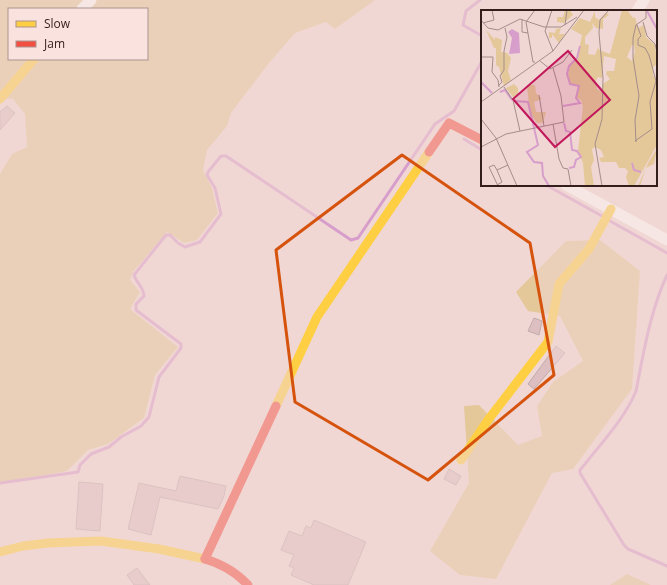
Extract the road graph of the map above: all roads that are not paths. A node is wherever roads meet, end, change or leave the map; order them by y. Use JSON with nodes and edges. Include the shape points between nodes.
{"nodes":[{"id":1,"x":91,"y":0,"type":"edge"},
{"id":2,"x":644,"y":0,"type":"edge"},
{"id":3,"x":83,"y":8,"type":"edge"},
{"id":4,"x":638,"y":10,"type":"edge"},
{"id":5,"x":33,"y":60,"type":"edge"},
{"id":6,"x":0,"y":99,"type":"edge"},
{"id":7,"x":481,"y":139,"type":"edge"},
{"id":8,"x":568,"y":186,"type":"edge"},
{"id":9,"x":611,"y":209,"type":"junction"},
{"id":10,"x":667,"y":240,"type":"edge"},
{"id":11,"x":461,"y":460,"type":"dead end"},
{"id":12,"x":0,"y":552,"type":"edge"},
{"id":13,"x":205,"y":559,"type":"junction"},
{"id":14,"x":248,"y":585,"type":"edge"}],
"edges":[{"from":1,"to":3,"type":"street"},
{"from":2,"to":4,"type":"street"},
{"from":5,"to":6,"type":"street"},
{"from":7,"to":13,"type":"street","via":[[449,123],[317,317]]},
{"from":8,"to":9,"type":"street"},
{"from":9,"to":10,"type":"street"},
{"from":9,"to":11,"type":"street","via":[[590,249],[559,284],[548,342],[488,420]]},
{"from":12,"to":13,"type":"street","via":[[51,543],[98,541],[169,550]]},
{"from":13,"to":14,"type":"street","via":[[233,571]]}]}
